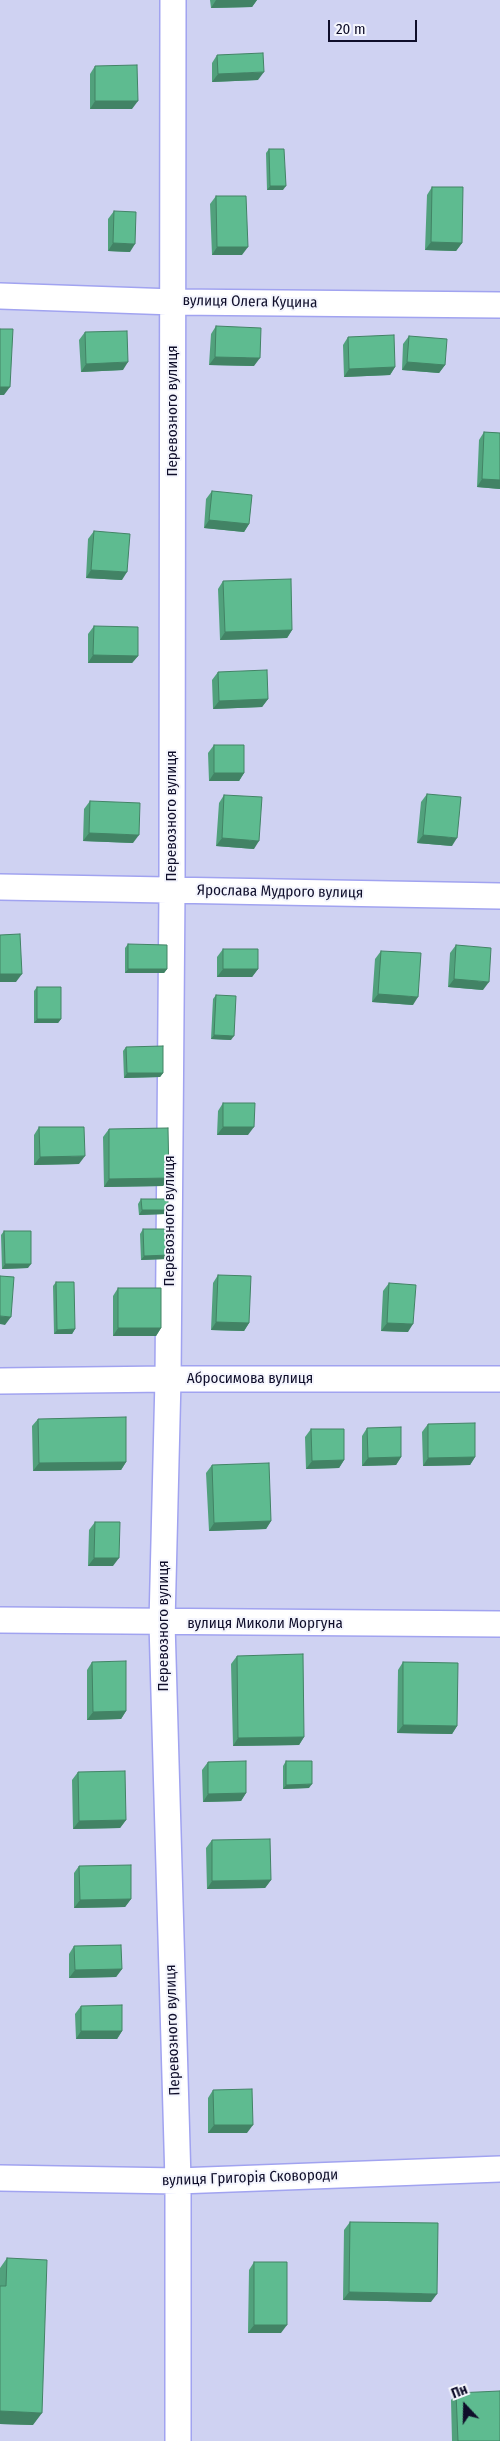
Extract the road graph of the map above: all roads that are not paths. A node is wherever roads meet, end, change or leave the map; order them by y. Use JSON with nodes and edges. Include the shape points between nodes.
{"nodes":[{"id":1,"x":173,"y":0,"type":"edge"},
{"id":2,"x":0,"y":296,"type":"edge"},
{"id":3,"x":174,"y":302,"type":"junction"},
{"id":4,"x":500,"y":305,"type":"edge"},
{"id":5,"x":0,"y":887,"type":"edge"},
{"id":6,"x":172,"y":890,"type":"junction"},
{"id":7,"x":500,"y":896,"type":"edge"},
{"id":8,"x":168,"y":1379,"type":"junction"},
{"id":9,"x":500,"y":1380,"type":"edge"},
{"id":10,"x":0,"y":1381,"type":"edge"},
{"id":11,"x":0,"y":1620,"type":"edge"},
{"id":12,"x":162,"y":1623,"type":"junction"},
{"id":13,"x":500,"y":1624,"type":"edge"},
{"id":14,"x":500,"y":2169,"type":"edge"},
{"id":15,"x":0,"y":2178,"type":"edge"},
{"id":16,"x":178,"y":2181,"type":"junction"},
{"id":17,"x":178,"y":2441,"type":"edge"}],
"edges":[{"from":1,"to":3,"type":"street","name":"Перевозного вулиця"},
{"from":2,"to":3,"type":"street","name":"вулиця Олега Куцина"},
{"from":3,"to":4,"type":"street","name":"вулиця Олега Куцина"},
{"from":3,"to":6,"type":"street","name":"Перевозного вулиця"},
{"from":5,"to":6,"type":"street","name":"Ярослава Мудрого вулиця"},
{"from":6,"to":7,"type":"street","name":"Ярослава Мудрого вулиця"},
{"from":6,"to":8,"type":"street","name":"Перевозного вулиця"},
{"from":8,"to":9,"type":"street","name":"Абросимова вулиця"},
{"from":8,"to":10,"type":"street","name":"Абросимова вулиця"},
{"from":8,"to":12,"type":"street","name":"Перевозного вулиця"},
{"from":11,"to":12,"type":"street","name":"вулиця Миколи Моргуна"},
{"from":12,"to":13,"type":"street","name":"вулиця Миколи Моргуна"},
{"from":12,"to":16,"type":"street","name":"Перевозного вулиця"},
{"from":14,"to":16,"type":"street","name":"вулиця Григорія Сковороди"},
{"from":15,"to":16,"type":"street","name":"вулиця Григорія Сковороди"},
{"from":16,"to":17,"type":"street","name":"Перевозного вулиця"}]}
